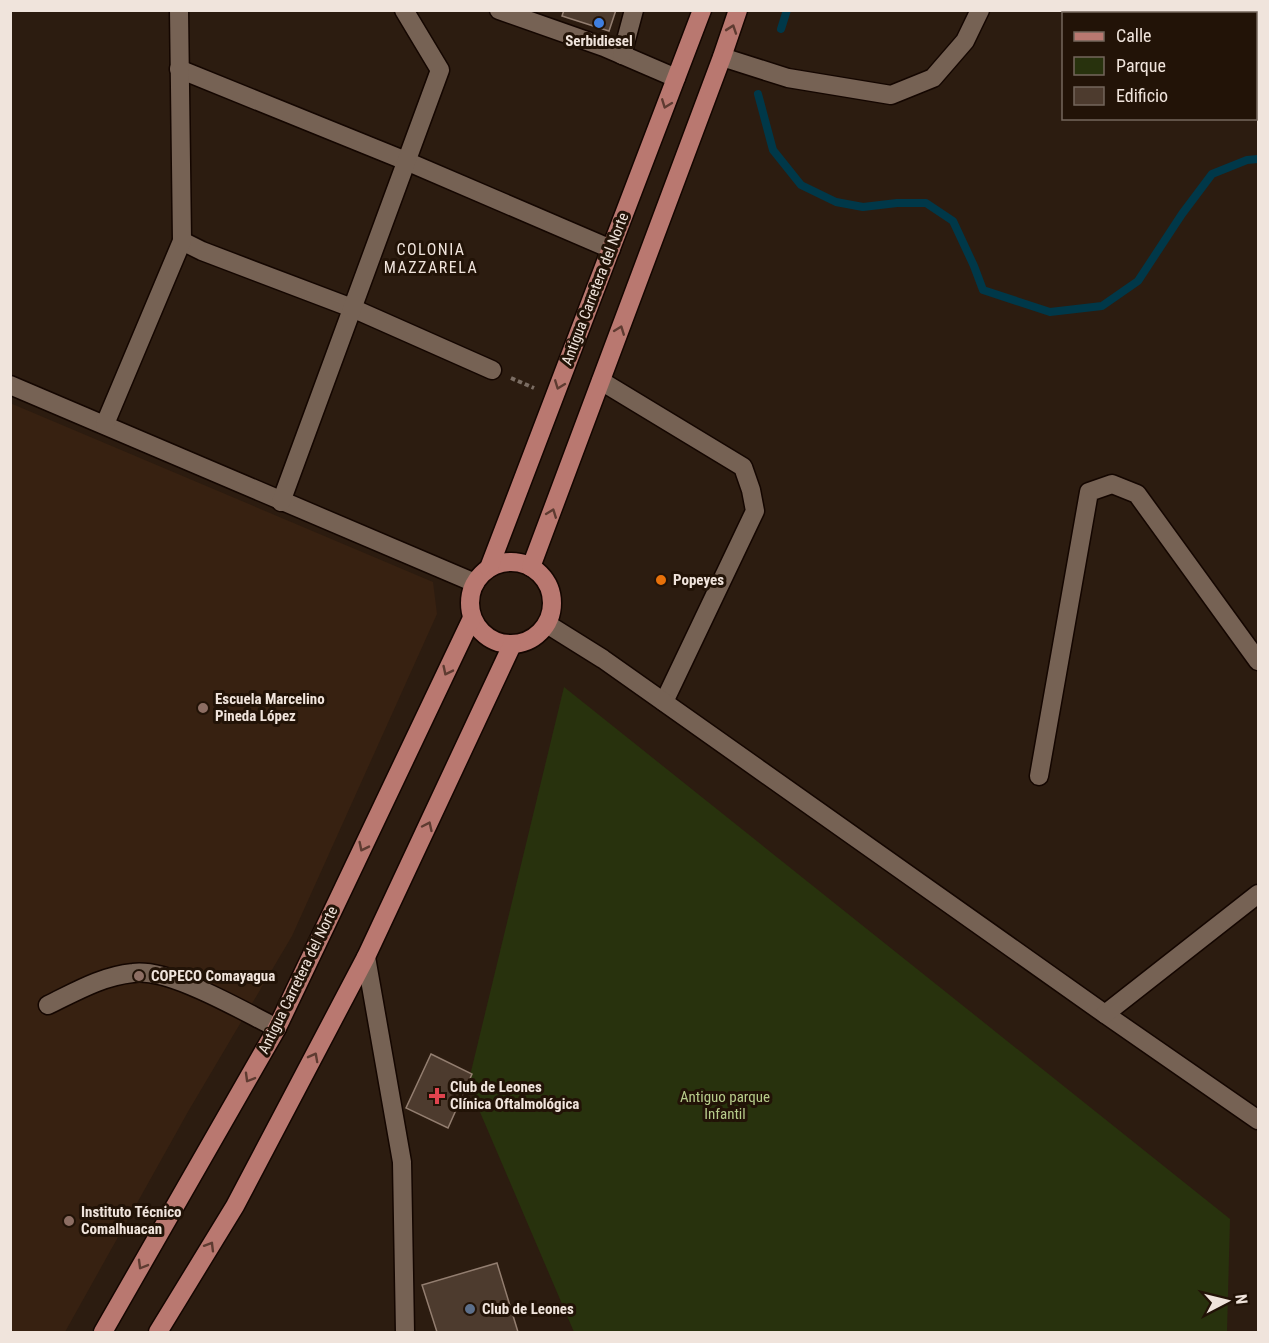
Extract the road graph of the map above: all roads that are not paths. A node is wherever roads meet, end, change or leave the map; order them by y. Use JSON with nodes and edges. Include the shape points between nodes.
{"nodes":[{"id":1,"x":179,"y":10,"type":"edge"},
{"id":2,"x":404,"y":10,"type":"edge"},
{"id":3,"x":499,"y":10,"type":"edge"},
{"id":4,"x":634,"y":10,"type":"edge"},
{"id":5,"x":702,"y":10,"type":"edge"},
{"id":6,"x":738,"y":10,"type":"edge"},
{"id":7,"x":980,"y":10,"type":"edge"},
{"id":8,"x":622,"y":55,"type":"junction"},
{"id":9,"x":722,"y":57,"type":"junction"},
{"id":10,"x":179,"y":69,"type":"junction"},
{"id":11,"x":676,"y":78,"type":"junction"},
{"id":12,"x":406,"y":160,"type":"junction"},
{"id":13,"x":182,"y":241,"type":"junction"},
{"id":14,"x":611,"y":249,"type":"junction"},
{"id":15,"x":352,"y":308,"type":"junction"},
{"id":16,"x":492,"y":370,"type":"road end"},
{"id":17,"x":601,"y":381,"type":"junction"},
{"id":18,"x":10,"y":385,"type":"edge"},
{"id":19,"x":105,"y":424,"type":"junction"},
{"id":20,"x":281,"y":502,"type":"junction"},
{"id":21,"x":531,"y":567,"type":"junction"},
{"id":22,"x":489,"y":568,"type":"junction"},
{"id":23,"x":474,"y":583,"type":"junction"},
{"id":24,"x":472,"y":618,"type":"junction"},
{"id":25,"x":547,"y":624,"type":"junction"},
{"id":26,"x":1252,"y":638,"type":"edge"},
{"id":27,"x":512,"y":645,"type":"junction"},
{"id":28,"x":1258,"y":661,"type":"edge"},
{"id":29,"x":664,"y":702,"type":"junction"},
{"id":30,"x":1039,"y":776,"type":"dead end"},
{"id":31,"x":1258,"y":894,"type":"edge"},
{"id":32,"x":366,"y":957,"type":"junction"},
{"id":33,"x":48,"y":1005,"type":"dead end"},
{"id":34,"x":1105,"y":1014,"type":"junction"},
{"id":35,"x":277,"y":1028,"type":"junction"},
{"id":36,"x":1258,"y":1120,"type":"edge"},
{"id":37,"x":103,"y":1332,"type":"edge"},
{"id":38,"x":158,"y":1332,"type":"edge"},
{"id":39,"x":405,"y":1332,"type":"edge"}],
"edges":[{"from":1,"to":10,"type":"street"},
{"from":2,"to":12,"type":"street","via":[[440,70]]},
{"from":3,"to":8,"type":"street"},
{"from":4,"to":8,"type":"street"},
{"from":5,"to":11,"type":"main road","name":"Antigua Carretera del Norte"},
{"from":9,"to":6,"type":"main road","one_way":true},
{"from":7,"to":9,"type":"street","via":[[965,41],[933,78],[891,95],[788,78]]},
{"from":8,"to":11,"type":"street"},
{"from":17,"to":9,"type":"main road","one_way":true},
{"from":10,"to":12,"type":"street"},
{"from":10,"to":13,"type":"street"},
{"from":11,"to":14,"type":"main road","name":"Antigua Carretera del Norte","one_way":true},
{"from":12,"to":14,"type":"street"},
{"from":12,"to":15,"type":"street"},
{"from":13,"to":15,"type":"street"},
{"from":13,"to":19,"type":"street"},
{"from":14,"to":22,"type":"main road","name":"Antigua Carretera del Norte","one_way":true},
{"from":15,"to":16,"type":"street"},
{"from":15,"to":20,"type":"street"},
{"from":21,"to":17,"type":"main road","one_way":true},
{"from":17,"to":29,"type":"street","via":[[743,467],[751,490],[755,512]]},
{"from":18,"to":19,"type":"street"},
{"from":19,"to":20,"type":"street"},
{"from":20,"to":23,"type":"street"},
{"from":21,"to":22,"type":"main road","via":[[510,562]]},
{"from":21,"to":25,"type":"main road","via":[[549,586],[552,599]]},
{"from":22,"to":23,"type":"main road"},
{"from":23,"to":24,"type":"main road","via":[[470,594]]},
{"from":24,"to":27,"type":"main road","via":[[486,637]]},
{"from":24,"to":35,"type":"main road","name":"Antigua Carretera del Norte","one_way":true},
{"from":25,"to":27,"type":"main road","via":[[538,635]]},
{"from":25,"to":29,"type":"street"},
{"from":26,"to":28,"type":"street"},
{"from":26,"to":30,"type":"street","via":[[1137,494],[1112,484],[1089,492]]},
{"from":32,"to":27,"type":"main road","one_way":true},
{"from":29,"to":34,"type":"street"},
{"from":31,"to":34,"type":"street"},
{"from":38,"to":32,"type":"main road","one_way":true,"via":[[235,1206]]},
{"from":32,"to":39,"type":"street","via":[[402,1162]]},
{"from":33,"to":35,"type":"street","via":[[100,980],[135,972],[175,978]]},
{"from":34,"to":36,"type":"street"},
{"from":35,"to":37,"type":"main road","name":"Antigua Carretera del Norte","one_way":true}]}
